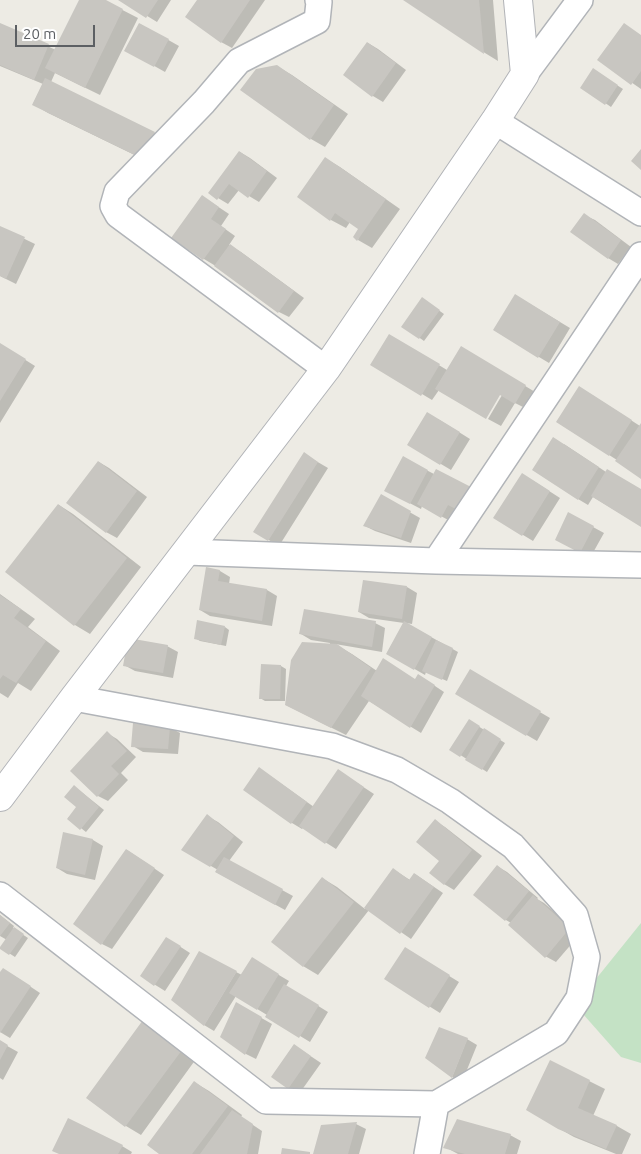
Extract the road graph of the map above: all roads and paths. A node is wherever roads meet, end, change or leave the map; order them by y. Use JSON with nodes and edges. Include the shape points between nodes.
{"nodes":[{"id":1,"x":318,"y":0,"type":"edge"},
{"id":2,"x":518,"y":0,"type":"edge"},
{"id":3,"x":580,"y":0,"type":"edge"},
{"id":4,"x":525,"y":74,"type":"junction"},
{"id":5,"x":495,"y":121,"type":"junction"},
{"id":6,"x":641,"y":213,"type":"edge"},
{"id":7,"x":641,"y":255,"type":"edge"},
{"id":8,"x":326,"y":369,"type":"junction"},
{"id":9,"x":186,"y":552,"type":"junction"},
{"id":10,"x":436,"y":561,"type":"junction"},
{"id":11,"x":641,"y":565,"type":"edge"},
{"id":12,"x":74,"y":698,"type":"junction"},
{"id":13,"x":0,"y":797,"type":"edge"},
{"id":14,"x":0,"y":895,"type":"edge"},
{"id":15,"x":436,"y":1104,"type":"junction"},
{"id":16,"x":427,"y":1154,"type":"edge"}],
"edges":[{"from":1,"to":8,"type":"street","via":[[317,21],[238,61],[204,102],[116,192],[113,206],[118,215]]},
{"from":2,"to":4,"type":"main road"},
{"from":3,"to":4,"type":"street"},
{"from":4,"to":5,"type":"main road"},
{"from":5,"to":6,"type":"street"},
{"from":5,"to":8,"type":"main road"},
{"from":7,"to":10,"type":"street"},
{"from":8,"to":9,"type":"main road"},
{"from":9,"to":10,"type":"street"},
{"from":9,"to":12,"type":"main road"},
{"from":10,"to":11,"type":"street"},
{"from":12,"to":13,"type":"main road"},
{"from":12,"to":15,"type":"street","via":[[332,746],[397,770],[450,801],[512,846],[575,915],[587,957],[579,998],[556,1033]]},
{"from":14,"to":15,"type":"street","via":[[266,1101]]},
{"from":15,"to":16,"type":"street"}]}
